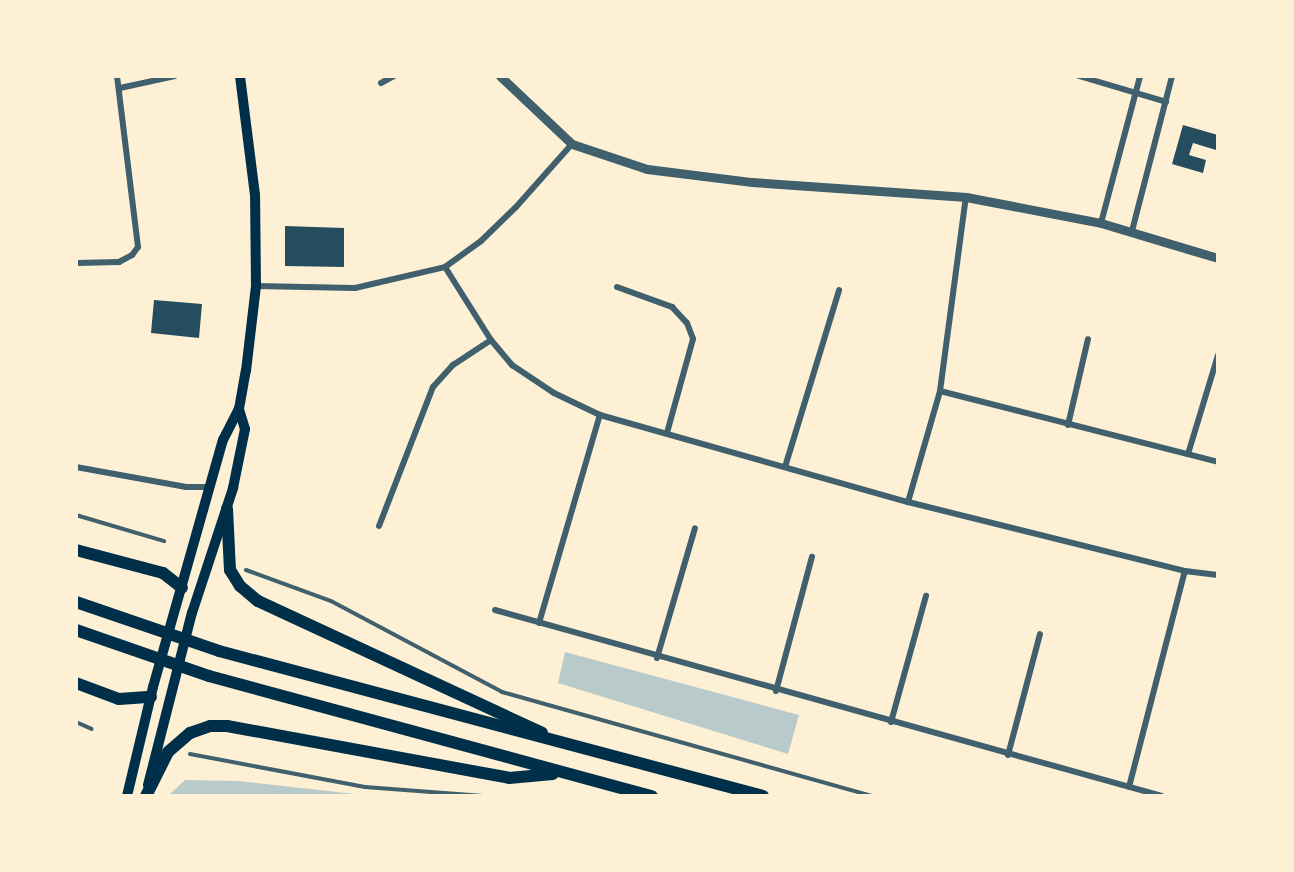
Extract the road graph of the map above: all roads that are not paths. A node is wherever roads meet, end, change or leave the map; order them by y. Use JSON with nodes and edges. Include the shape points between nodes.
{"nodes":[{"id":1,"x":117,"y":76,"type":"edge"},
{"id":2,"x":175,"y":76,"type":"edge"},
{"id":3,"x":240,"y":76,"type":"edge"},
{"id":4,"x":394,"y":76,"type":"edge"},
{"id":5,"x":500,"y":76,"type":"edge"},
{"id":6,"x":1079,"y":76,"type":"edge"},
{"id":7,"x":1140,"y":76,"type":"edge"},
{"id":8,"x":1172,"y":76,"type":"edge"},
{"id":9,"x":381,"y":83,"type":"dead end"},
{"id":10,"x":120,"y":88,"type":"junction"},
{"id":11,"x":1136,"y":93,"type":"junction"},
{"id":12,"x":1166,"y":102,"type":"junction"},
{"id":13,"x":572,"y":144,"type":"junction"},
{"id":14,"x":966,"y":197,"type":"junction"},
{"id":15,"x":1101,"y":223,"type":"junction"},
{"id":16,"x":1132,"y":231,"type":"junction"},
{"id":17,"x":1218,"y":258,"type":"edge"},
{"id":18,"x":76,"y":262,"type":"edge"},
{"id":19,"x":445,"y":267,"type":"junction"},
{"id":20,"x":256,"y":286,"type":"junction"},
{"id":21,"x":617,"y":287,"type":"dead end"},
{"id":22,"x":839,"y":290,"type":"dead end"},
{"id":23,"x":1088,"y":339,"type":"dead end"},
{"id":24,"x":491,"y":340,"type":"junction"},
{"id":25,"x":1218,"y":356,"type":"edge"},
{"id":26,"x":940,"y":391,"type":"junction"},
{"id":27,"x":239,"y":409,"type":"junction"},
{"id":28,"x":600,"y":415,"type":"junction"},
{"id":29,"x":1068,"y":425,"type":"junction"},
{"id":30,"x":667,"y":433,"type":"junction"},
{"id":31,"x":1188,"y":454,"type":"junction"},
{"id":32,"x":1218,"y":462,"type":"edge"},
{"id":33,"x":76,"y":467,"type":"edge"},
{"id":34,"x":785,"y":467,"type":"junction"},
{"id":35,"x":211,"y":487,"type":"junction"},
{"id":36,"x":908,"y":502,"type":"junction"},
{"id":37,"x":228,"y":510,"type":"junction"},
{"id":38,"x":76,"y":515,"type":"edge"},
{"id":39,"x":379,"y":526,"type":"dead end"},
{"id":40,"x":695,"y":528,"type":"dead end"},
{"id":41,"x":164,"y":541,"type":"dead end"},
{"id":42,"x":76,"y":550,"type":"edge"},
{"id":43,"x":812,"y":557,"type":"dead end"},
{"id":44,"x":246,"y":570,"type":"dead end"},
{"id":45,"x":1185,"y":571,"type":"junction"},
{"id":46,"x":1218,"y":575,"type":"edge"},
{"id":47,"x":182,"y":588,"type":"junction"},
{"id":48,"x":926,"y":596,"type":"dead end"},
{"id":49,"x":76,"y":602,"type":"edge"},
{"id":50,"x":495,"y":610,"type":"dead end"},
{"id":51,"x":539,"y":623,"type":"junction"},
{"id":52,"x":76,"y":630,"type":"edge"},
{"id":53,"x":1040,"y":634,"type":"dead end"},
{"id":54,"x":657,"y":658,"type":"junction"},
{"id":55,"x":76,"y":683,"type":"edge"},
{"id":56,"x":776,"y":691,"type":"junction"},
{"id":57,"x":152,"y":692,"type":"junction"},
{"id":58,"x":891,"y":722,"type":"junction"},
{"id":59,"x":76,"y":723,"type":"edge"},
{"id":60,"x":92,"y":729,"type":"dead end"},
{"id":61,"x":567,"y":746,"type":"junction"},
{"id":62,"x":189,"y":754,"type":"dead end"},
{"id":63,"x":1008,"y":755,"type":"junction"},
{"id":64,"x":563,"y":773,"type":"junction"},
{"id":65,"x":1129,"y":787,"type":"junction"},
{"id":66,"x":127,"y":795,"type":"edge"},
{"id":67,"x":146,"y":795,"type":"edge"},
{"id":68,"x":484,"y":795,"type":"edge"},
{"id":69,"x":652,"y":795,"type":"edge"},
{"id":70,"x":763,"y":795,"type":"edge"},
{"id":71,"x":871,"y":795,"type":"edge"},
{"id":72,"x":1162,"y":795,"type":"edge"}],
"edges":[{"from":1,"to":10,"type":"street"},
{"from":2,"to":10,"type":"street"},
{"from":3,"to":20,"type":"main road","via":[[255,195]]},
{"from":4,"to":9,"type":"street"},
{"from":5,"to":13,"type":"street"},
{"from":6,"to":11,"type":"street"},
{"from":7,"to":11,"type":"street"},
{"from":8,"to":12,"type":"street"},
{"from":10,"to":18,"type":"street","via":[[138,247],[119,262]]},
{"from":11,"to":12,"type":"street"},
{"from":11,"to":15,"type":"street"},
{"from":12,"to":16,"type":"street"},
{"from":13,"to":14,"type":"street","via":[[647,169],[695,176]]},
{"from":13,"to":19,"type":"street","via":[[509,214]]},
{"from":14,"to":15,"type":"street"},
{"from":14,"to":26,"type":"street"},
{"from":15,"to":16,"type":"street"},
{"from":16,"to":17,"type":"street"},
{"from":19,"to":20,"type":"street","via":[[355,288]]},
{"from":19,"to":24,"type":"street"},
{"from":20,"to":27,"type":"main road"},
{"from":21,"to":30,"type":"street","via":[[672,307],[687,323],[693,339]]},
{"from":22,"to":34,"type":"street"},
{"from":23,"to":29,"type":"street"},
{"from":24,"to":28,"type":"street","via":[[512,365],[554,393]]},
{"from":24,"to":39,"type":"street","via":[[453,365],[433,387]]},
{"from":25,"to":31,"type":"street"},
{"from":26,"to":29,"type":"street"},
{"from":26,"to":36,"type":"street"},
{"from":27,"to":35,"type":"main road","via":[[223,440]]},
{"from":27,"to":37,"type":"main road","via":[[245,429]]},
{"from":28,"to":30,"type":"street"},
{"from":28,"to":51,"type":"street"},
{"from":29,"to":31,"type":"street"},
{"from":30,"to":34,"type":"street"},
{"from":31,"to":32,"type":"street"},
{"from":33,"to":35,"type":"street","via":[[186,487]]},
{"from":34,"to":36,"type":"street"},
{"from":35,"to":47,"type":"main road"},
{"from":36,"to":45,"type":"street"},
{"from":37,"to":61,"type":"highway","via":[[231,570],[240,586],[258,601]]},
{"from":37,"to":67,"type":"main road","via":[[192,613]]},
{"from":38,"to":41,"type":"lane"},
{"from":40,"to":54,"type":"street"},
{"from":42,"to":47,"type":"highway","via":[[163,573]]},
{"from":43,"to":56,"type":"street"},
{"from":44,"to":71,"type":"lane","via":[[331,602],[502,692]]},
{"from":45,"to":46,"type":"street"},
{"from":45,"to":65,"type":"street"},
{"from":47,"to":57,"type":"main road"},
{"from":48,"to":58,"type":"street"},
{"from":49,"to":61,"type":"highway","via":[[219,651]]},
{"from":50,"to":51,"type":"street"},
{"from":51,"to":54,"type":"street"},
{"from":52,"to":64,"type":"highway","via":[[209,676]]},
{"from":53,"to":63,"type":"street"},
{"from":54,"to":56,"type":"street"},
{"from":55,"to":57,"type":"highway","via":[[119,699]]},
{"from":56,"to":58,"type":"street"},
{"from":57,"to":66,"type":"main road"},
{"from":58,"to":63,"type":"street"},
{"from":59,"to":60,"type":"lane"},
{"from":61,"to":70,"type":"highway"},
{"from":62,"to":68,"type":"lane","via":[[364,787]]},
{"from":63,"to":65,"type":"street"},
{"from":64,"to":67,"type":"highway","via":[[510,778],[210,726],[190,734],[168,752]]},
{"from":64,"to":69,"type":"highway"},
{"from":65,"to":72,"type":"street"}]}
